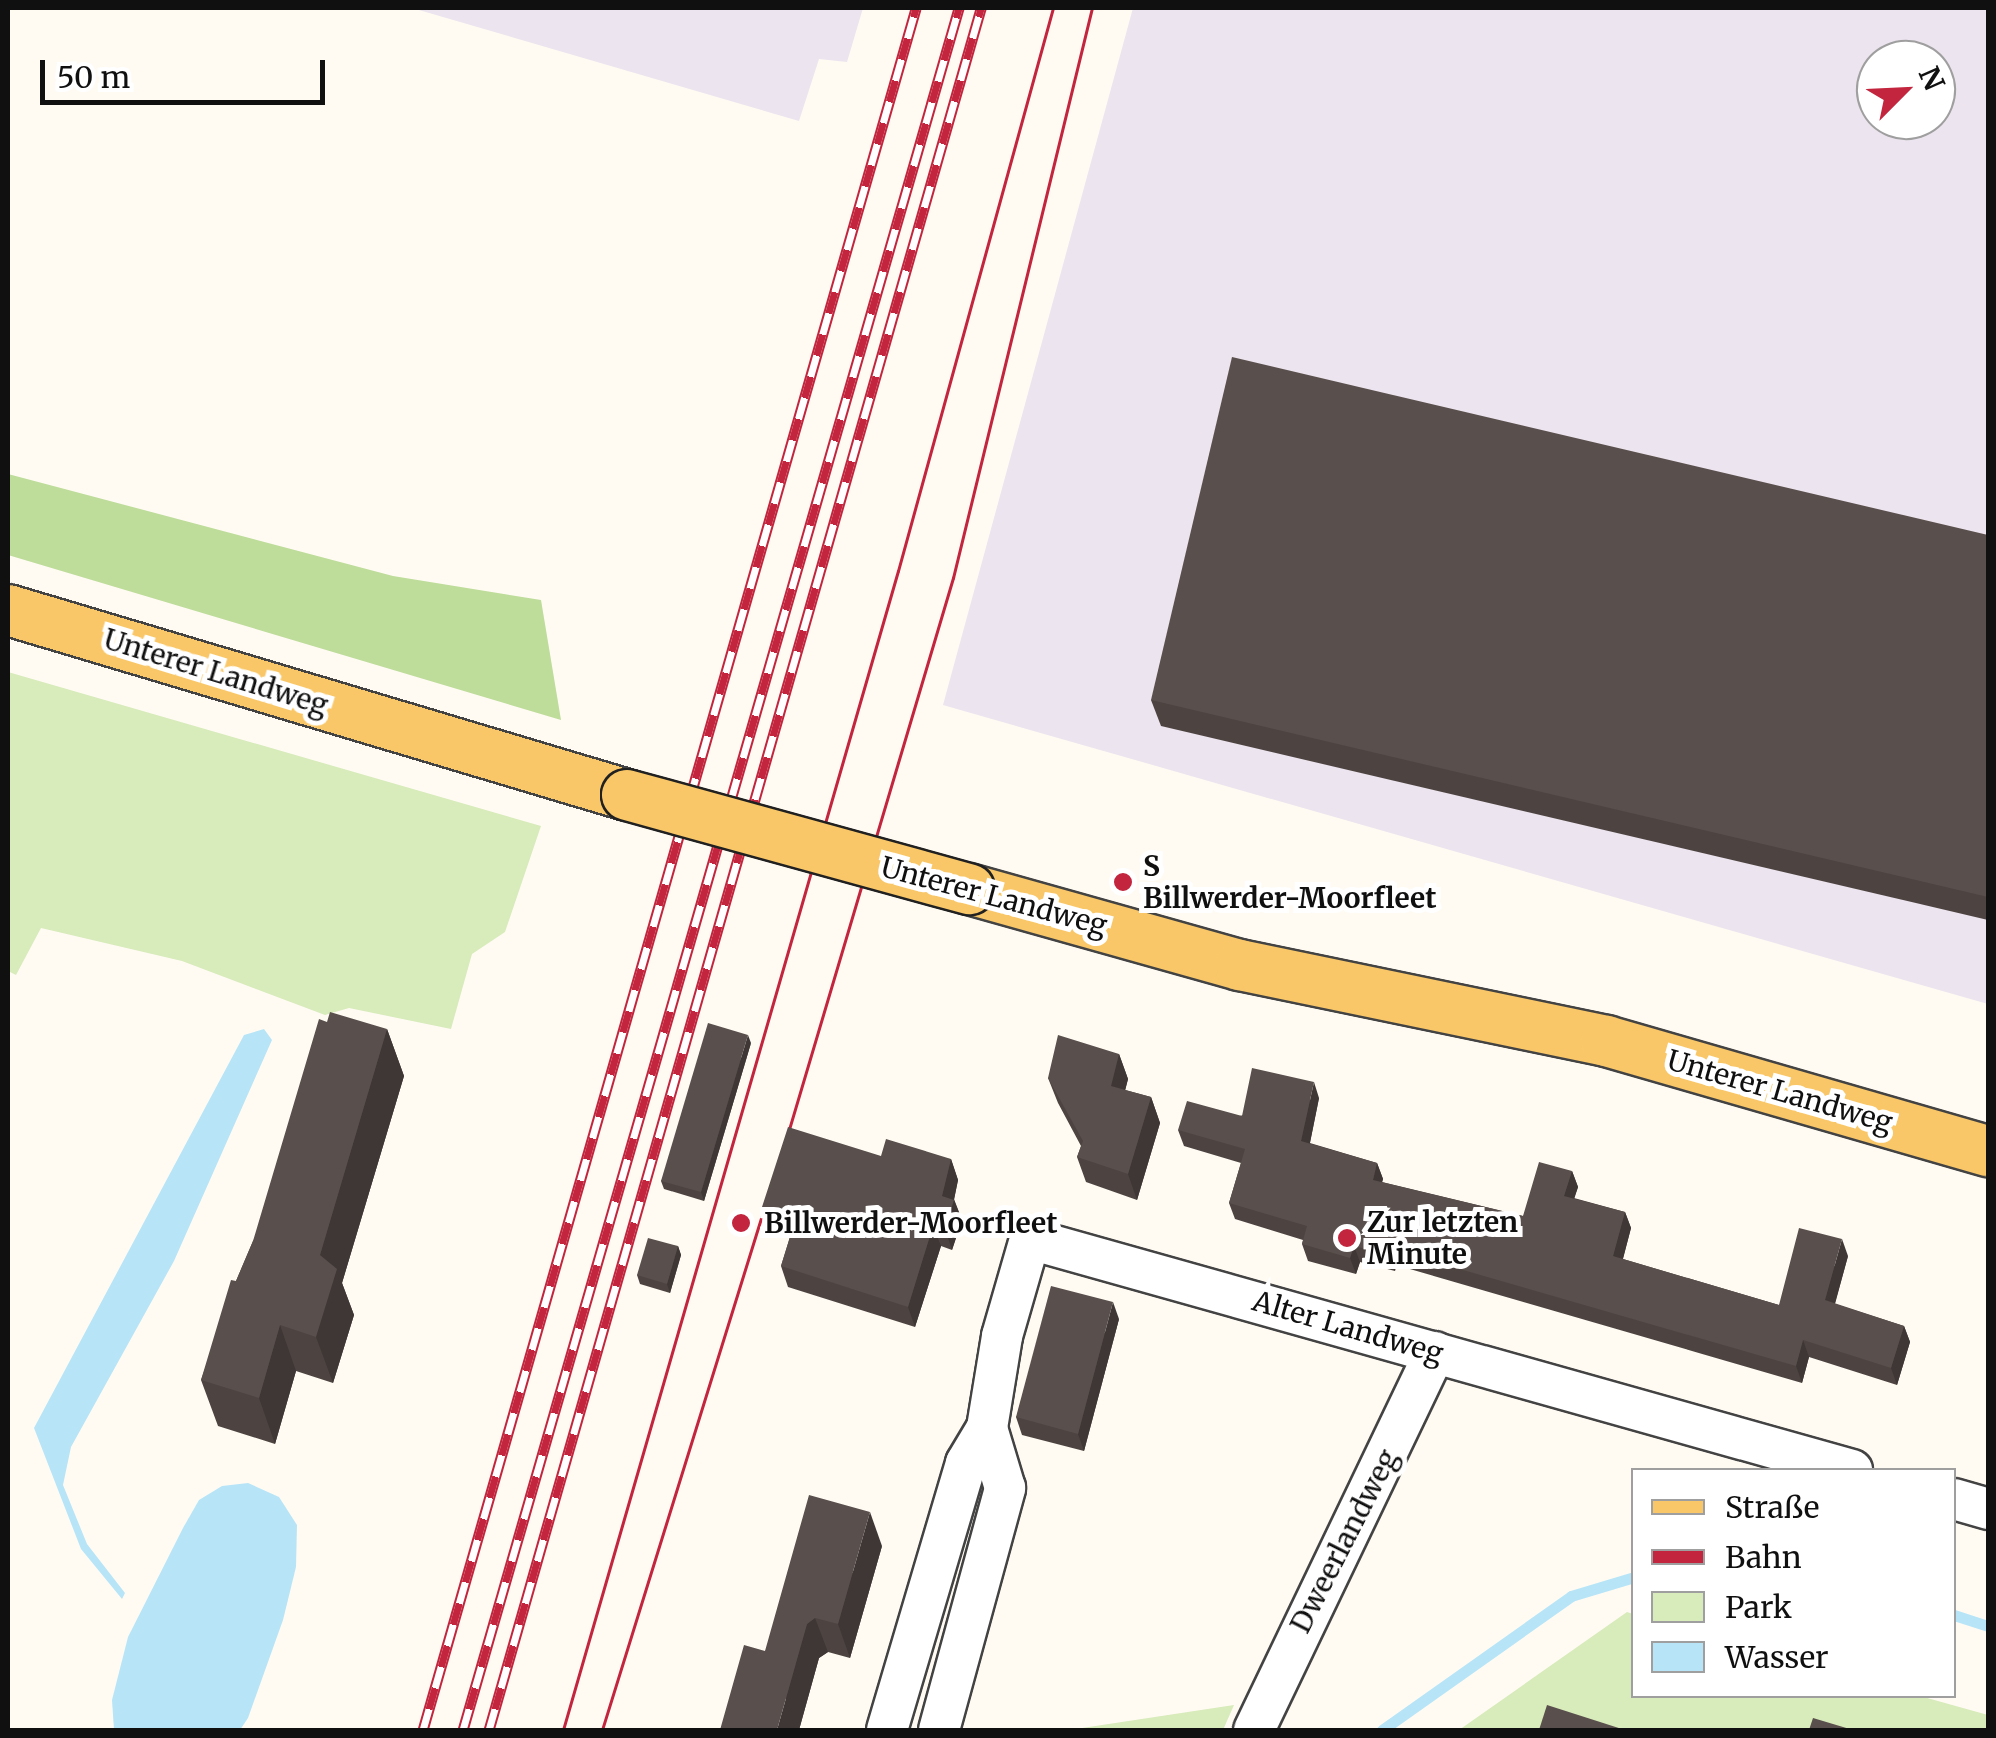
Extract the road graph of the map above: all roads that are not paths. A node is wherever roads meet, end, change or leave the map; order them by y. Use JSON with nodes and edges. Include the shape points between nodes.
{"nodes":[{"id":1,"x":8,"y":610,"type":"edge"},
{"id":2,"x":1988,"y":1151,"type":"edge"},
{"id":3,"x":1435,"y":1352,"type":"junction"},
{"id":4,"x":987,"y":1428,"type":"junction"},
{"id":5,"x":1845,"y":1468,"type":"edge"},
{"id":6,"x":1956,"y":1501,"type":"edge"},
{"id":7,"x":1988,"y":1509,"type":"edge"},
{"id":8,"x":886,"y":1730,"type":"edge"},
{"id":9,"x":940,"y":1730,"type":"edge"},
{"id":10,"x":1254,"y":1730,"type":"edge"}],
"edges":[{"from":1,"to":2,"type":"main road","name":"Unterer Landweg","bridge":true,"via":[[502,758],[1240,965],[1606,1041]]},
{"from":3,"to":4,"type":"street","name":"Alter Landweg","via":[[1030,1239],[1002,1336]]},
{"from":3,"to":5,"type":"street","name":"Alter Landweg"},
{"from":3,"to":10,"type":"street","name":"Dweerlandweg"},
{"from":4,"to":8,"type":"street","name":"Alter Landweg","via":[[966,1463]]},
{"from":4,"to":9,"type":"street","name":"Alter Landweg","via":[[1005,1488]]},
{"from":6,"to":7,"type":"street"}]}
